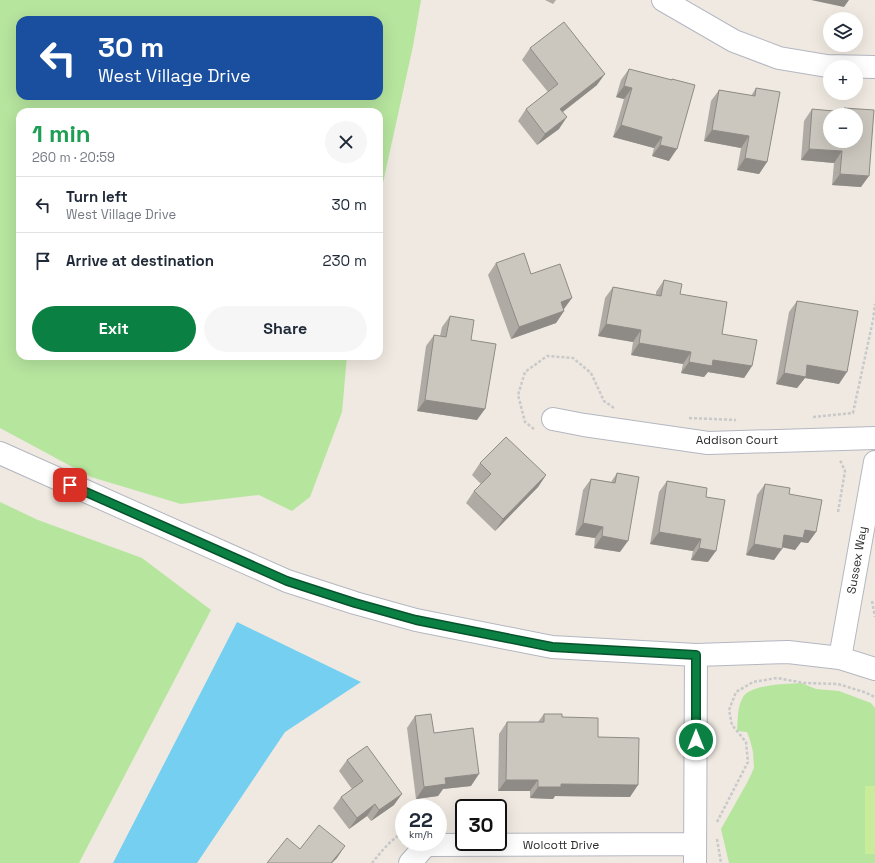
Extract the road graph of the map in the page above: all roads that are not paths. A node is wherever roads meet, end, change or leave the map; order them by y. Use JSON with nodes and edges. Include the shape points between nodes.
{"nodes":[{"id":1,"x":663,"y":0,"type":"edge"},
{"id":2,"x":875,"y":67,"type":"edge"},
{"id":3,"x":553,"y":419,"type":"dead end"},
{"id":4,"x":875,"y":438,"type":"edge"},
{"id":5,"x":0,"y":453,"type":"edge"},
{"id":6,"x":875,"y":462,"type":"edge"},
{"id":7,"x":696,"y":655,"type":"junction"},
{"id":8,"x":840,"y":658,"type":"junction"},
{"id":9,"x":875,"y":669,"type":"edge"},
{"id":10,"x":695,"y":854,"type":"edge"},
{"id":11,"x":410,"y":863,"type":"edge"}],
"edges":[{"from":1,"to":2,"type":"street","via":[[734,40],[779,58],[827,66]]},
{"from":3,"to":4,"type":"street","name":"Addison Court","via":[[708,443]]},
{"from":5,"to":7,"type":"street","via":[[287,581],[355,603],[416,620],[552,647]]},
{"from":6,"to":8,"type":"street","name":"Sussex Way"},
{"from":7,"to":8,"type":"street","via":[[788,652]]},
{"from":7,"to":10,"type":"street"},
{"from":8,"to":9,"type":"street"},
{"from":10,"to":11,"type":"street","name":"Wolcott Drive","via":[[426,845]]}]}
